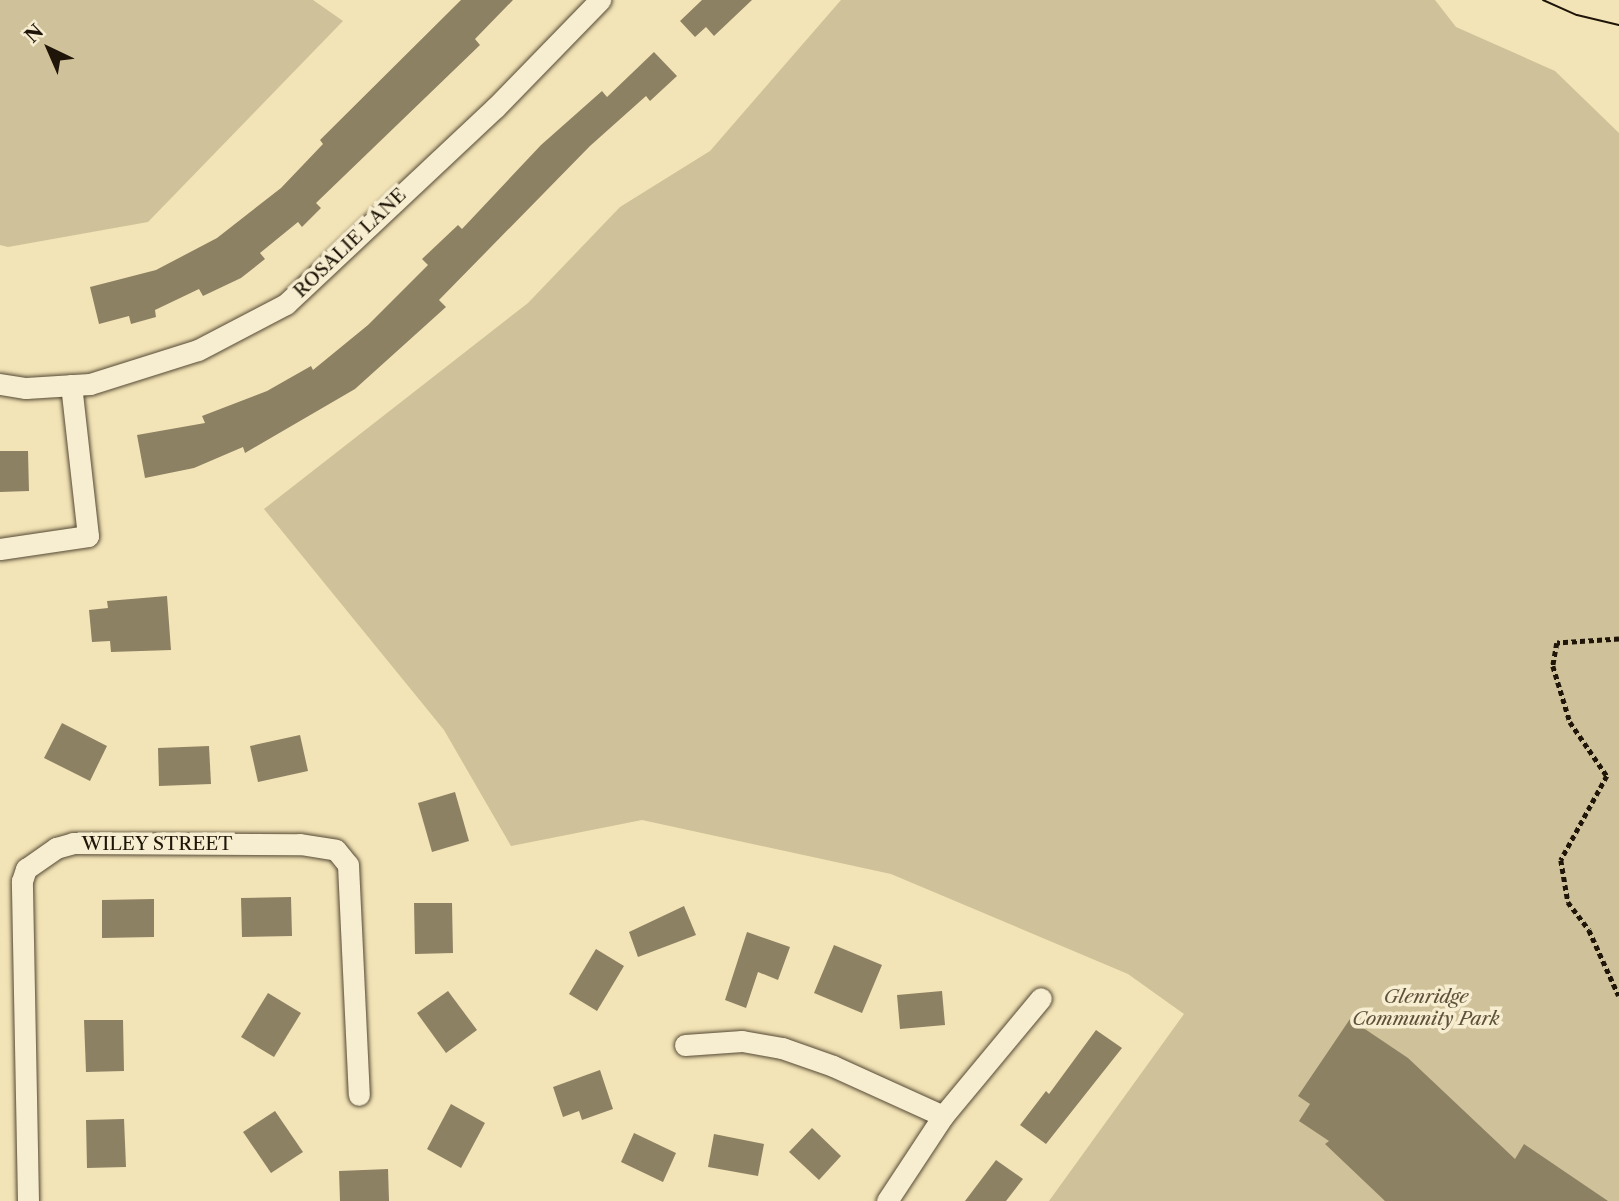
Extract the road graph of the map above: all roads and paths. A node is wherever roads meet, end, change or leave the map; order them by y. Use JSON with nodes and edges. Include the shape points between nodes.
{"nodes":[{"id":1,"x":600,"y":0,"type":"edge"},
{"id":2,"x":0,"y":384,"type":"edge"},
{"id":3,"x":71,"y":385,"type":"junction"},
{"id":4,"x":0,"y":549,"type":"edge"},
{"id":5,"x":1619,"y":639,"type":"edge"},
{"id":6,"x":1619,"y":996,"type":"edge"},
{"id":7,"x":1041,"y":998,"type":"dead end"},
{"id":8,"x":685,"y":1045,"type":"dead end"},
{"id":9,"x":359,"y":1095,"type":"dead end"},
{"id":10,"x":943,"y":1116,"type":"junction"},
{"id":11,"x":28,"y":1201,"type":"edge"},
{"id":12,"x":887,"y":1201,"type":"edge"}],
"edges":[{"from":1,"to":3,"type":"street","name":"ROSALIE LANE","via":[[495,108],[286,304],[198,350],[90,384]]},
{"from":2,"to":3,"type":"street","name":"ROSALIE LANE"},
{"from":3,"to":4,"type":"street","via":[[88,536]]},
{"from":5,"to":6,"type":"path","via":[[1557,643],[1553,666],[1570,722],[1607,776],[1561,860],[1568,902],[1589,930]]},
{"from":7,"to":10,"type":"street"},
{"from":8,"to":10,"type":"street","via":[[742,1041],[782,1048],[834,1066]]},
{"from":9,"to":11,"type":"street","name":"WILEY STREET","via":[[348,864],[336,850],[300,844],[73,843],[56,848],[32,863],[22,881]]},
{"from":10,"to":12,"type":"street"}]}
